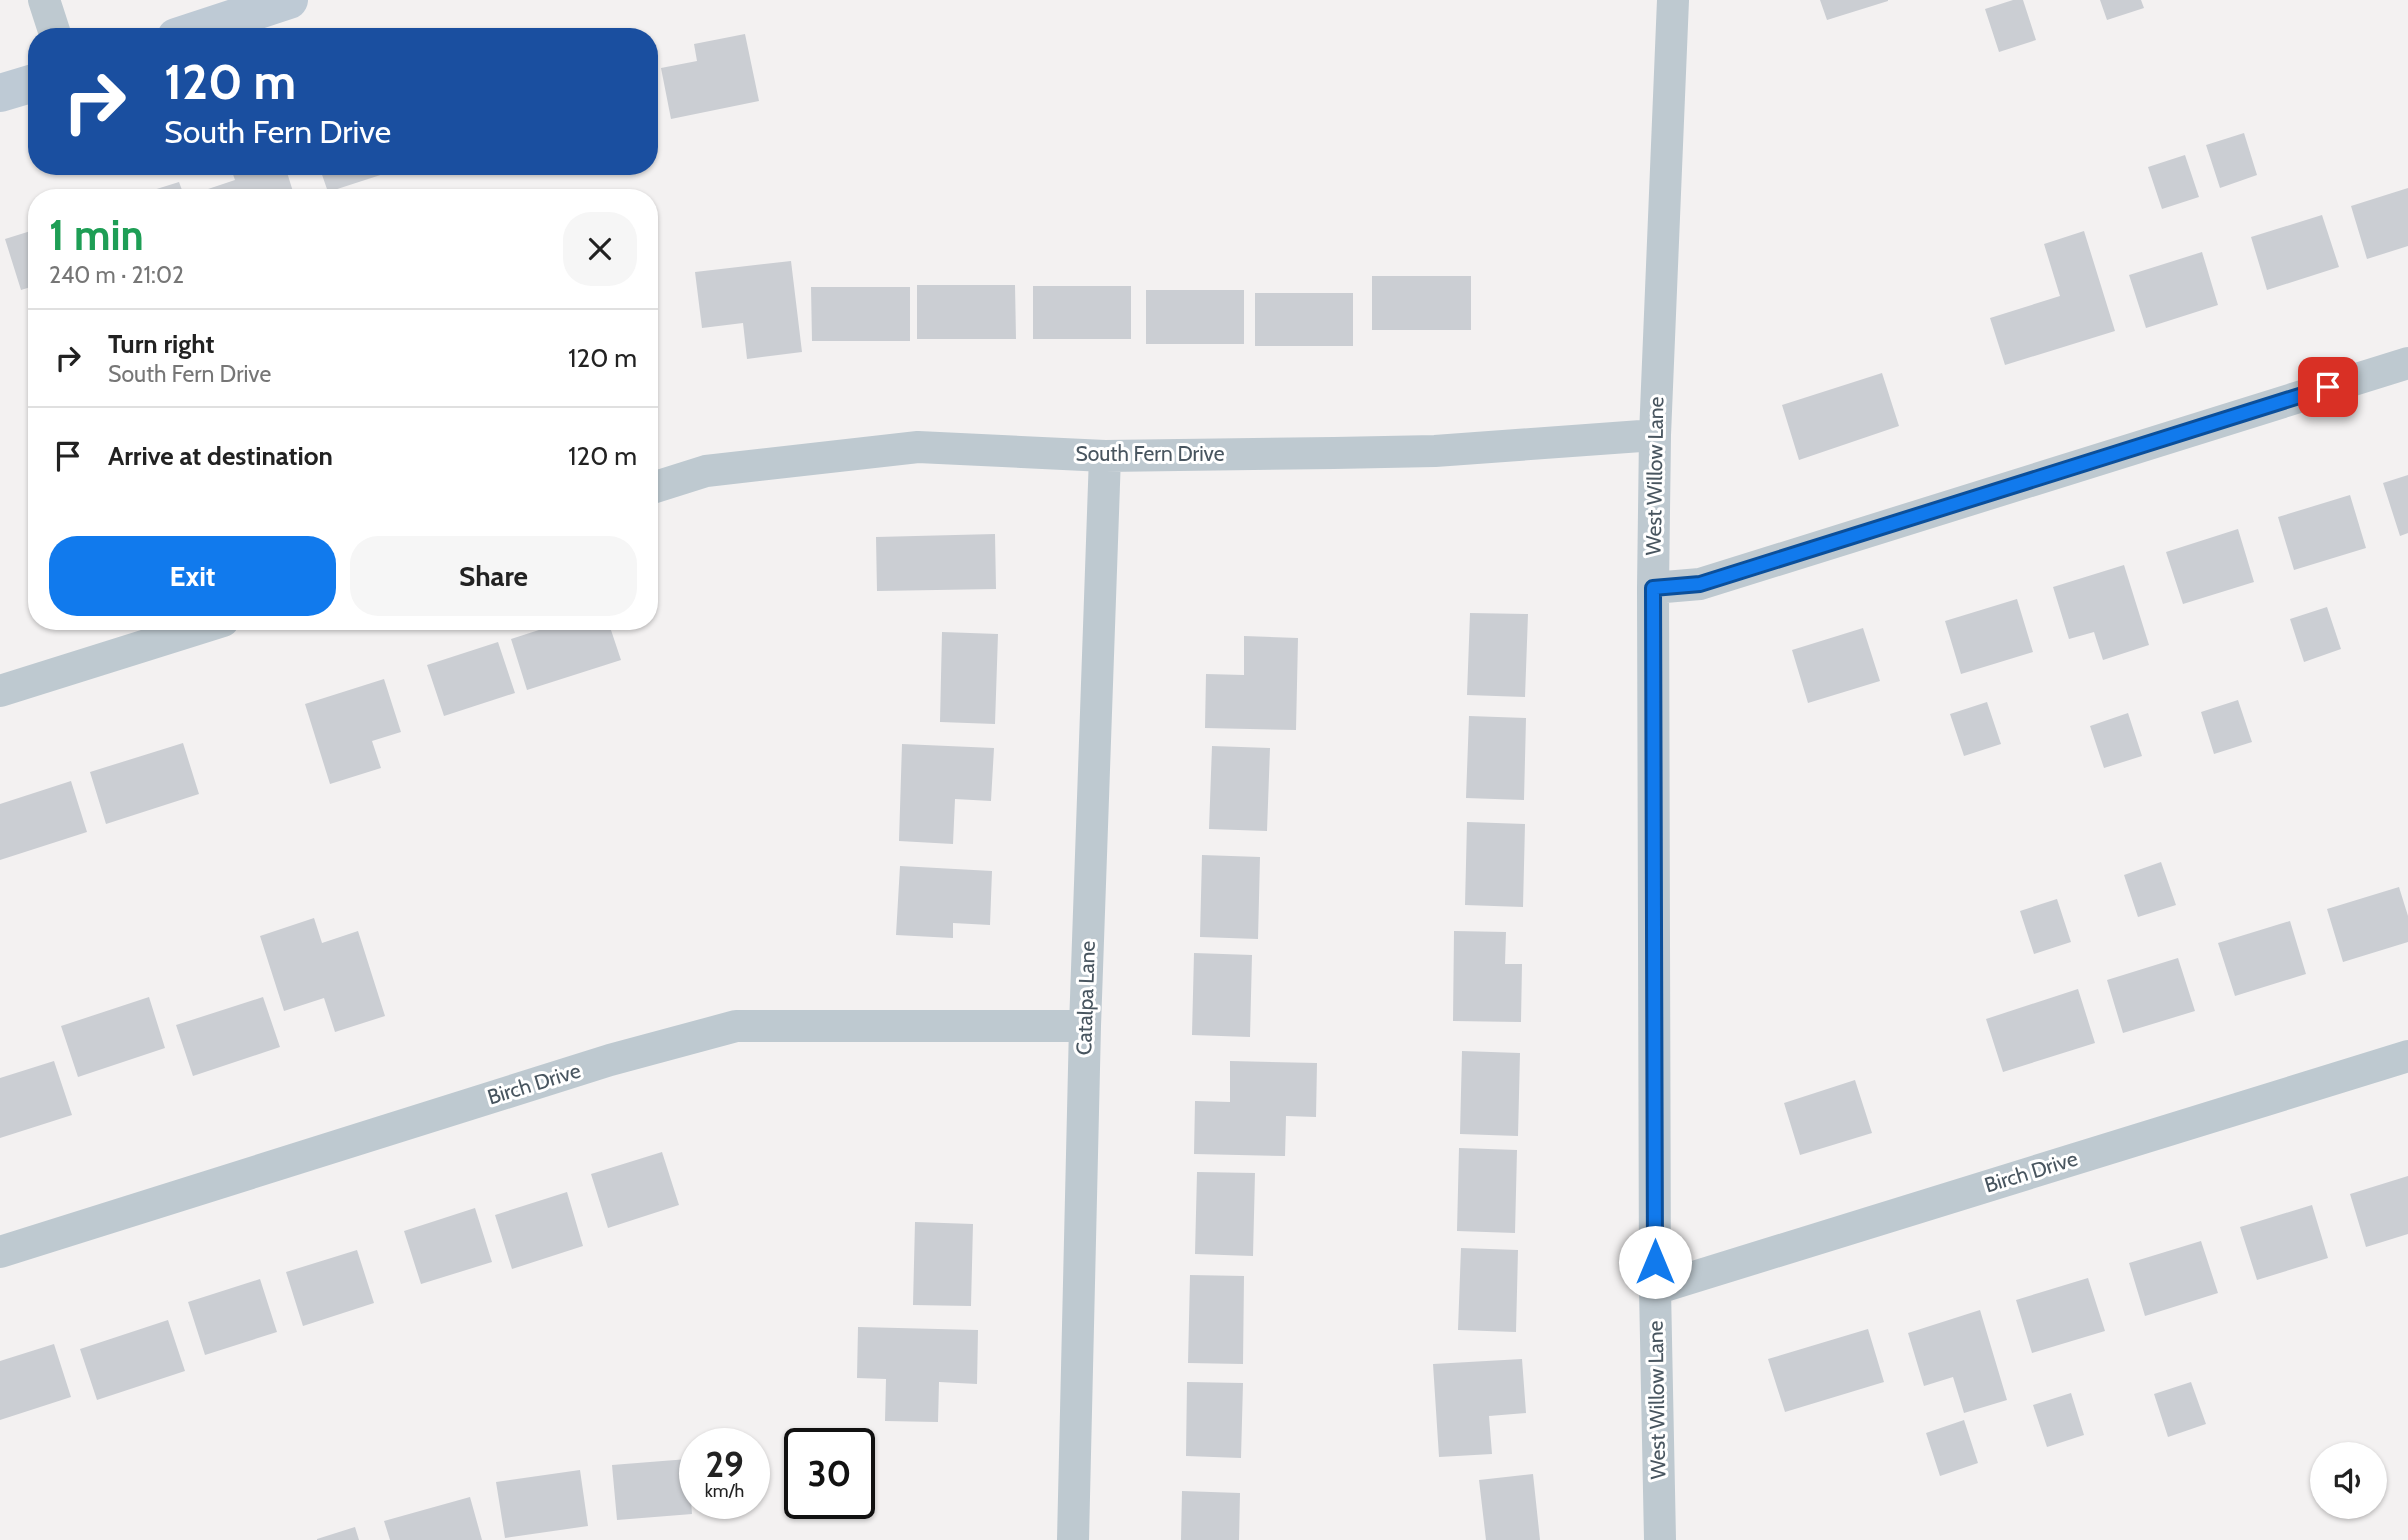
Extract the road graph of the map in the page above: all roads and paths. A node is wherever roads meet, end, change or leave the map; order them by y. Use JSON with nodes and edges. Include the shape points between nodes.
{"nodes":[{"id":1,"x":44,"y":0,"type":"edge"},
{"id":2,"x":289,"y":0,"type":"edge"},
{"id":3,"x":1673,"y":0,"type":"edge"},
{"id":4,"x":53,"y":28,"type":"edge"},
{"id":5,"x":203,"y":28,"type":"edge"},
{"id":6,"x":28,"y":85,"type":"edge"},
{"id":7,"x":0,"y":93,"type":"edge"},
{"id":8,"x":2408,"y":363,"type":"edge"},
{"id":9,"x":1655,"y":435,"type":"junction"},
{"id":10,"x":1105,"y":456,"type":"junction"},
{"id":11,"x":658,"y":486,"type":"edge"},
{"id":12,"x":1653,"y":588,"type":"junction"},
{"id":13,"x":194,"y":630,"type":"edge"},
{"id":14,"x":0,"y":691,"type":"edge"},
{"id":15,"x":1085,"y":1027,"type":"junction"},
{"id":16,"x":2408,"y":1056,"type":"edge"},
{"id":17,"x":0,"y":1252,"type":"edge"},
{"id":18,"x":1655,"y":1289,"type":"junction"},
{"id":19,"x":1073,"y":1540,"type":"edge"},
{"id":20,"x":1660,"y":1540,"type":"edge"}],
"edges":[{"from":1,"to":4,"type":"street"},
{"from":2,"to":5,"type":"main road"},
{"from":3,"to":9,"type":"street","name":"West Willow Lane"},
{"from":6,"to":7,"type":"main road"},
{"from":8,"to":12,"type":"street","via":[[1700,584]]},
{"from":9,"to":10,"type":"street","name":"South Fern Drive","via":[[1435,451]]},
{"from":9,"to":12,"type":"street","name":"West Willow Lane"},
{"from":10,"to":11,"type":"street","name":"South Fern Drive","via":[[918,447],[706,471]]},
{"from":10,"to":15,"type":"street","name":"Catalpa Lane"},
{"from":12,"to":18,"type":"street","name":"West Willow Lane"},
{"from":13,"to":14,"type":"street"},
{"from":15,"to":17,"type":"street","name":"Birch Drive","via":[[736,1026],[611,1060]]},
{"from":15,"to":19,"type":"street","name":"Catalpa Lane"},
{"from":16,"to":18,"type":"street","name":"Birch Drive"},
{"from":18,"to":20,"type":"street","name":"West Willow Lane"}]}
